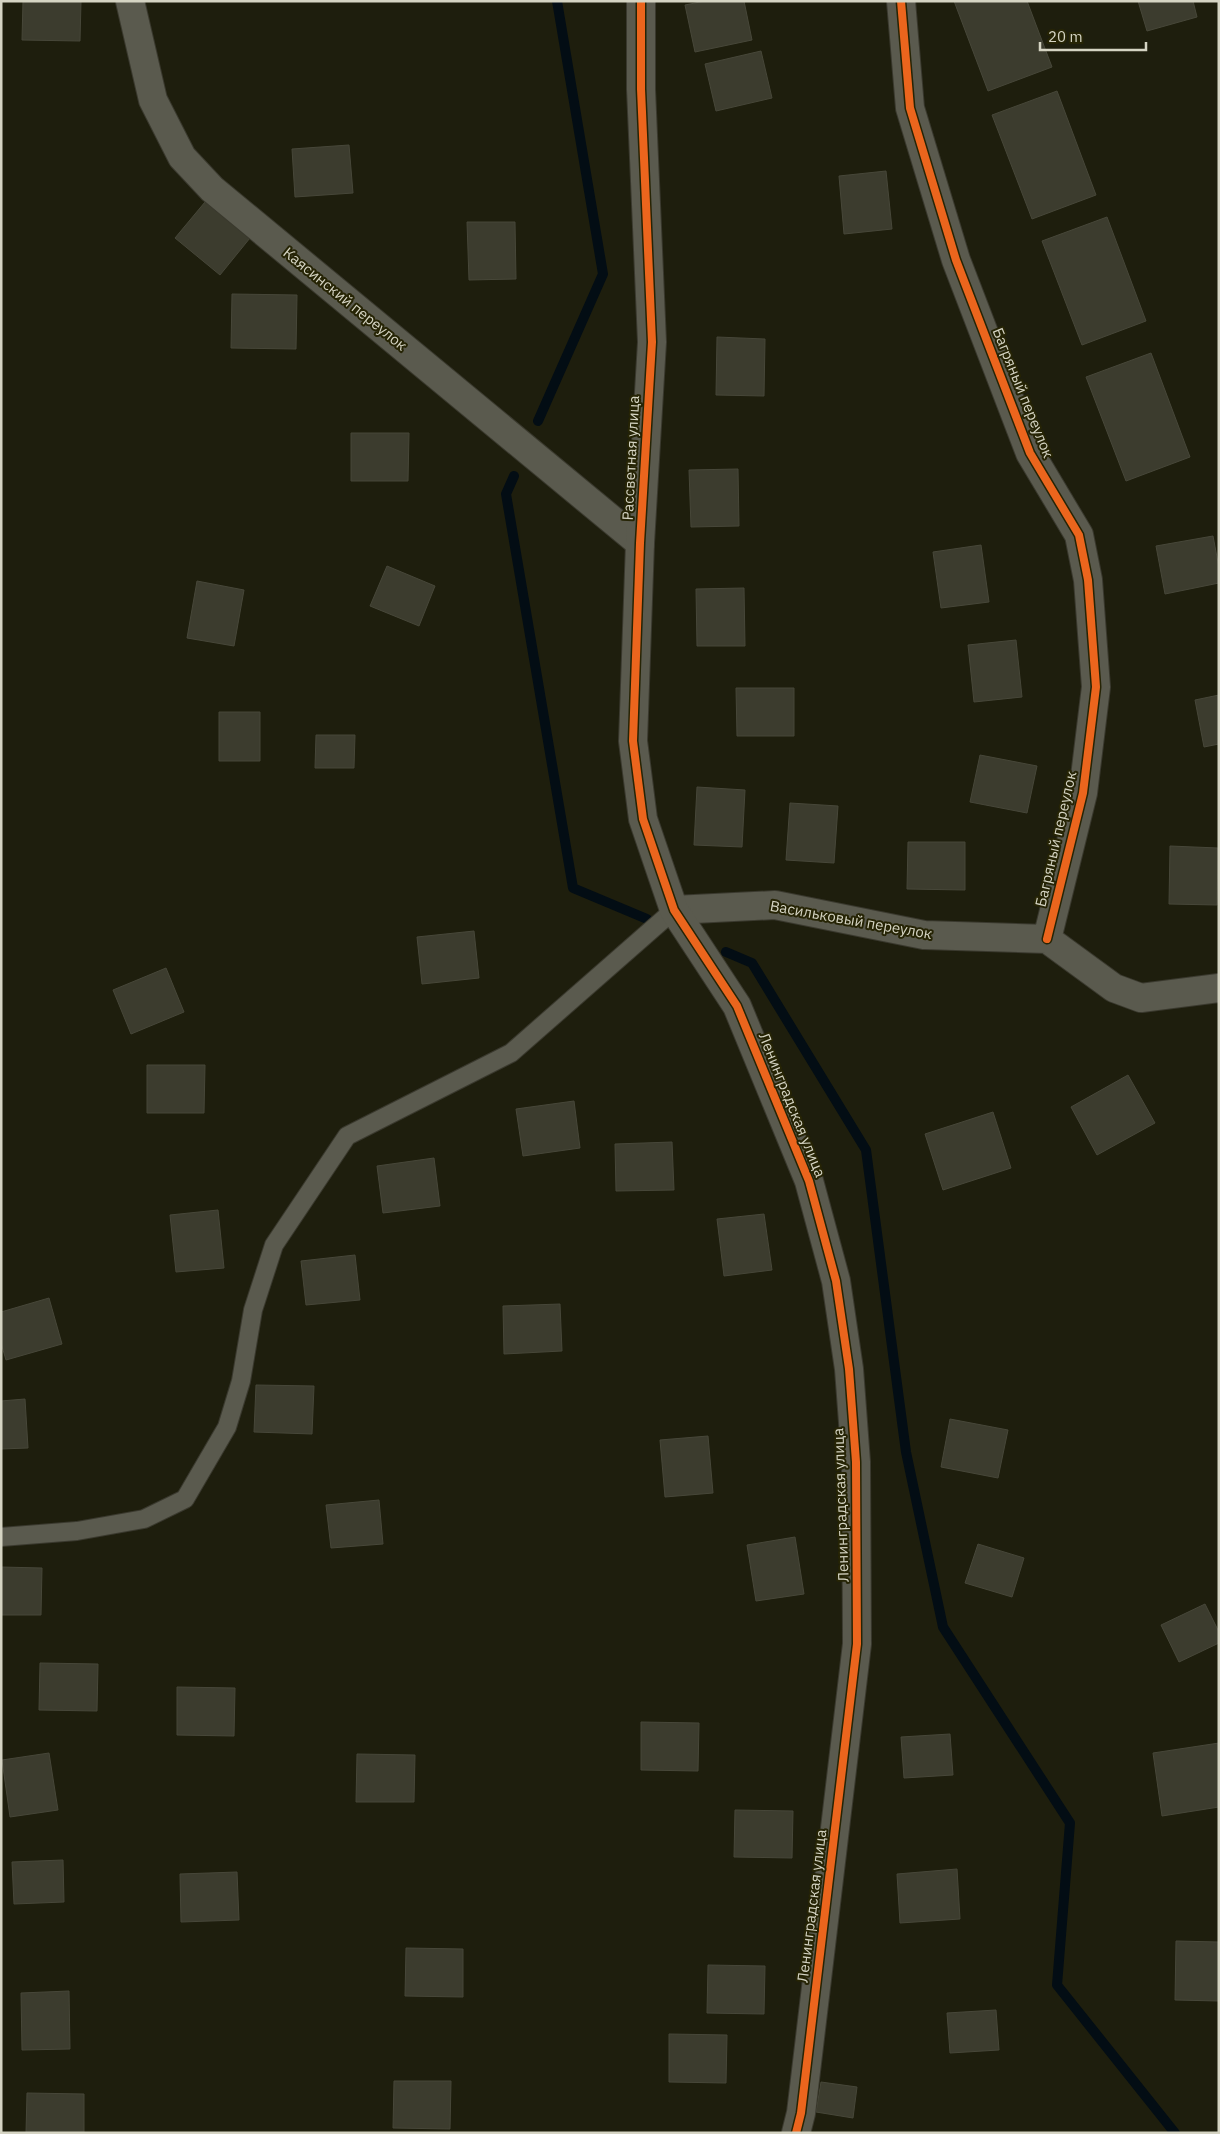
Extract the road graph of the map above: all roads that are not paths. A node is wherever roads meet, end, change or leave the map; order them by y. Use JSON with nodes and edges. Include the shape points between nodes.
{"nodes":[{"id":1,"x":130,"y":1,"type":"edge"},
{"id":2,"x":641,"y":1,"type":"edge"},
{"id":3,"x":901,"y":1,"type":"edge"},
{"id":4,"x":640,"y":543,"type":"junction"},
{"id":5,"x":674,"y":910,"type":"junction"},
{"id":6,"x":1047,"y":939,"type":"junction"},
{"id":7,"x":1219,"y":988,"type":"edge"},
{"id":8,"x":1,"y":1537,"type":"edge"},
{"id":9,"x":796,"y":2133,"type":"edge"}],
"edges":[{"from":1,"to":4,"type":"street","name":"Каясинский переулок","via":[[153,100],[182,158],[212,189]]},
{"from":2,"to":4,"type":"street","name":"Рассветная улица","via":[[641,89],[652,342]]},
{"from":3,"to":6,"type":"street","name":"Багряный переулок","via":[[910,108],[956,260],[1030,453],[1079,535],[1088,580],[1096,688],[1083,793]]},
{"from":4,"to":5,"type":"street","name":"Рассветная улица","via":[[633,741],[643,819]]},
{"from":5,"to":6,"type":"street","name":"Васильковый переулок","via":[[775,905],[924,935]]},
{"from":5,"to":8,"type":"lane","via":[[511,1054],[347,1136],[274,1245],[253,1310],[241,1381],[227,1427],[185,1499],[144,1519],[77,1531]]},
{"from":5,"to":9,"type":"street","name":"Ленинградская улица","via":[[737,1006],[809,1181],[836,1281],[849,1369],[856,1462],[857,1644]]},
{"from":6,"to":7,"type":"street","via":[[1114,988],[1142,998]]}]}
